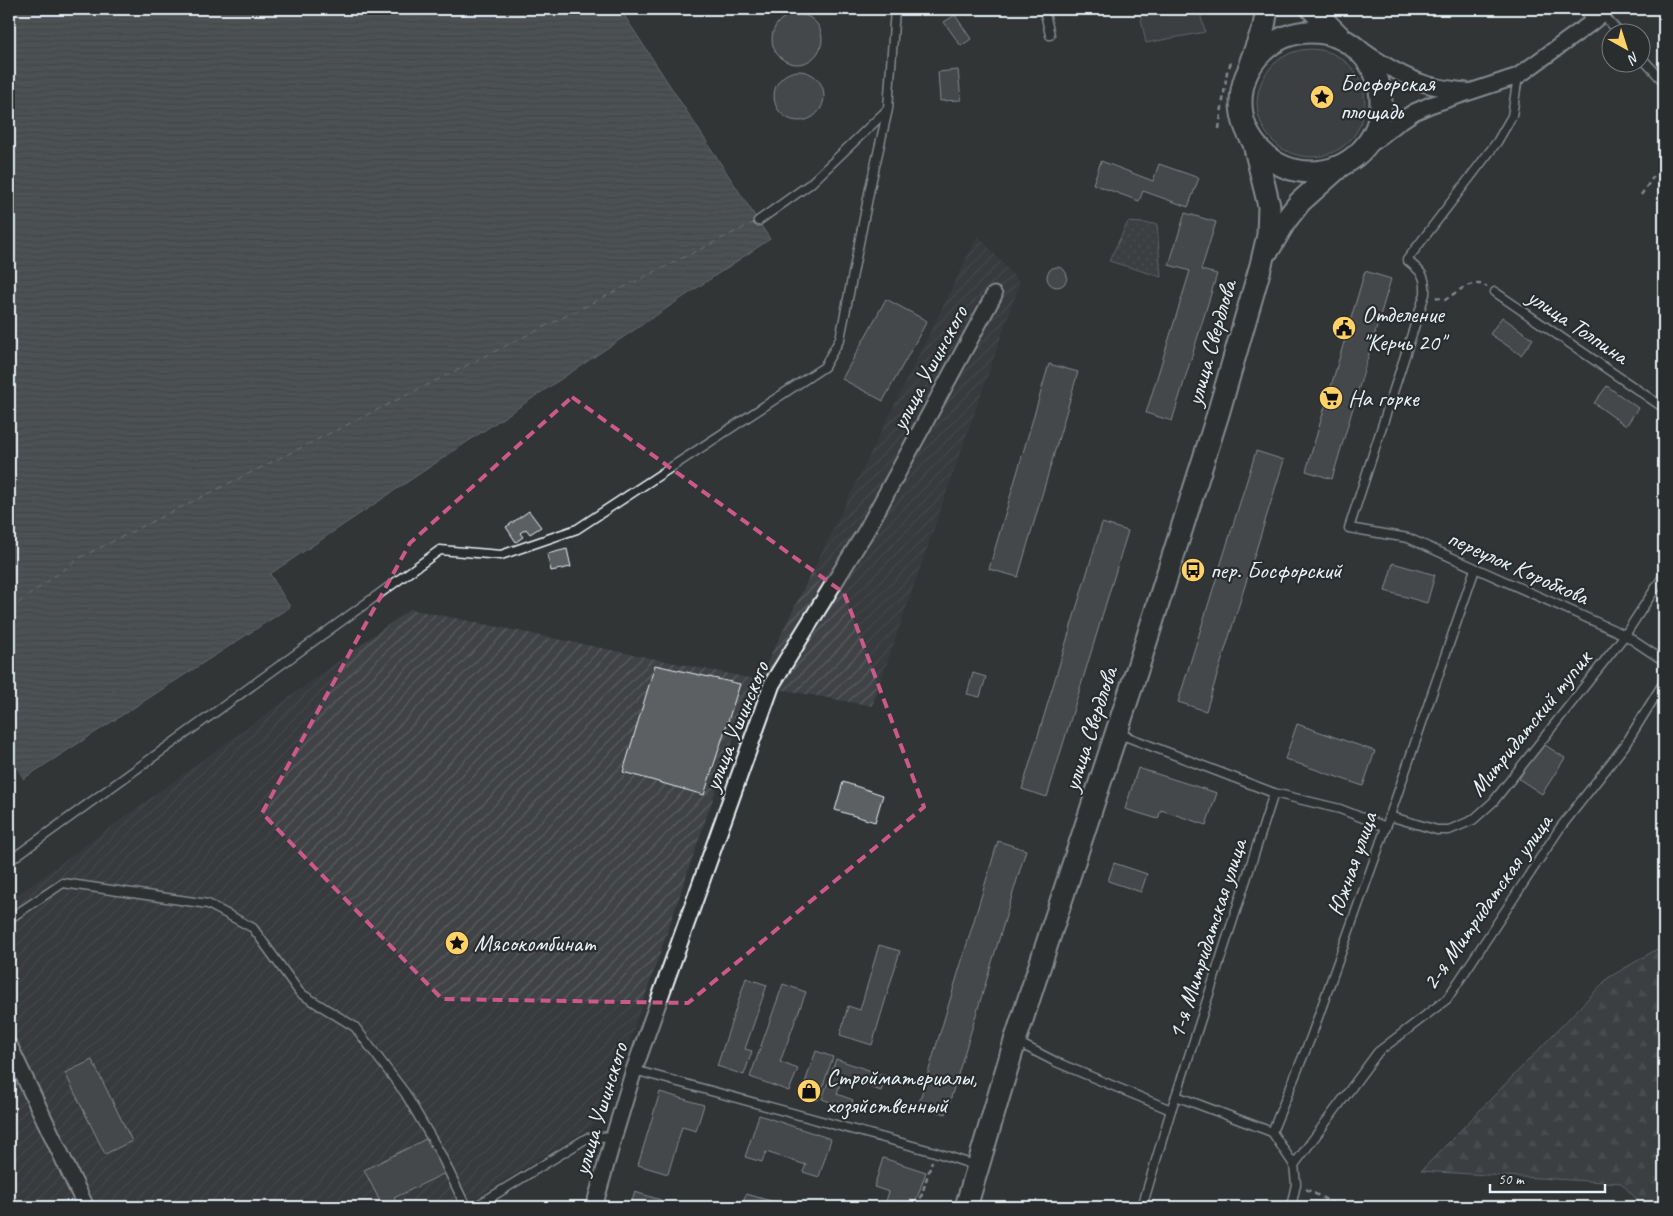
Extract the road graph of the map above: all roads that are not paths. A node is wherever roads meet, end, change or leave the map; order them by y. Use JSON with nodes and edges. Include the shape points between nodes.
{"nodes":[{"id":1,"x":895,"y":9,"type":"edge"},
{"id":2,"x":1044,"y":9,"type":"edge"},
{"id":3,"x":1267,"y":9,"type":"edge"},
{"id":4,"x":1312,"y":9,"type":"edge"},
{"id":5,"x":1585,"y":9,"type":"edge"},
{"id":6,"x":1600,"y":15,"type":"edge"},
{"id":7,"x":1050,"y":35,"type":"dead end"},
{"id":8,"x":1346,"y":41,"type":"junction"},
{"id":9,"x":1650,"y":67,"type":"edge"},
{"id":10,"x":1247,"y":72,"type":"junction"},
{"id":11,"x":1518,"y":76,"type":"junction"},
{"id":12,"x":1664,"y":82,"type":"edge"},
{"id":13,"x":1472,"y":92,"type":"junction"},
{"id":14,"x":888,"y":109,"type":"junction"},
{"id":15,"x":1254,"y":144,"type":"junction"},
{"id":16,"x":1358,"y":154,"type":"junction"},
{"id":17,"x":1339,"y":167,"type":"junction"},
{"id":18,"x":758,"y":221,"type":"dead end"},
{"id":19,"x":1262,"y":265,"type":"junction"},
{"id":20,"x":1494,"y":292,"type":"road end"},
{"id":21,"x":994,"y":295,"type":"dead end"},
{"id":22,"x":1664,"y":408,"type":"edge"},
{"id":23,"x":1475,"y":569,"type":"junction"},
{"id":24,"x":1664,"y":575,"type":"edge"},
{"id":25,"x":1625,"y":635,"type":"junction"},
{"id":26,"x":1664,"y":661,"type":"edge"},
{"id":27,"x":1664,"y":682,"type":"edge"},
{"id":28,"x":1117,"y":733,"type":"junction"},
{"id":29,"x":1274,"y":793,"type":"junction"},
{"id":30,"x":1389,"y":816,"type":"junction"},
{"id":31,"x":1386,"y":827,"type":"junction"},
{"id":32,"x":9,"y":861,"type":"edge"},
{"id":33,"x":9,"y":919,"type":"edge"},
{"id":34,"x":1015,"y":1042,"type":"junction"},
{"id":35,"x":9,"y":1045,"type":"edge"},
{"id":36,"x":634,"y":1070,"type":"junction"},
{"id":37,"x":1176,"y":1096,"type":"junction"},
{"id":38,"x":1172,"y":1110,"type":"junction"},
{"id":39,"x":1272,"y":1132,"type":"junction"},
{"id":40,"x":614,"y":1136,"type":"junction"},
{"id":41,"x":1294,"y":1165,"type":"junction"},
{"id":42,"x":979,"y":1166,"type":"junction"},
{"id":43,"x":86,"y":1207,"type":"edge"},
{"id":44,"x":466,"y":1207,"type":"edge"},
{"id":45,"x":475,"y":1207,"type":"edge"},
{"id":46,"x":594,"y":1207,"type":"edge"},
{"id":47,"x":966,"y":1207,"type":"edge"},
{"id":48,"x":1142,"y":1207,"type":"edge"},
{"id":49,"x":1291,"y":1207,"type":"edge"}],
"edges":[{"from":1,"to":14,"type":"lane"},
{"from":2,"to":7,"type":"lane"},
{"from":3,"to":10,"type":"main road"},
{"from":4,"to":8,"type":"main road"},
{"from":5,"to":6,"type":"lane"},
{"from":6,"to":11,"type":"street"},
{"from":8,"to":10,"type":"main road","via":[[1321,32],[1298,33],[1276,41],[1262,52]]},
{"from":8,"to":13,"type":"street","via":[[1421,83]]},
{"from":8,"to":16,"type":"main road","via":[[1364,56],[1374,71],[1381,92],[1380,115],[1373,136]]},
{"from":9,"to":12,"type":"lane"},
{"from":10,"to":15,"type":"main road","via":[[1240,99],[1243,122]]},
{"from":11,"to":13,"type":"street"},
{"from":11,"to":23,"type":"lane","name":"переулок Коробкова","via":[[1512,116],[1497,142],[1407,260],[1425,280],[1425,294],[1349,528],[1408,538]]},
{"from":13,"to":16,"type":"street","via":[[1414,112]]},
{"from":14,"to":18,"type":"lane","via":[[810,184]]},
{"from":14,"to":32,"type":"lane","via":[[840,339],[824,367],[577,529],[501,555],[440,550]]},
{"from":15,"to":17,"type":"main road","via":[[1270,160],[1292,170],[1316,173]]},
{"from":15,"to":19,"type":"main road","via":[[1269,206]]},
{"from":16,"to":17,"type":"main road"},
{"from":17,"to":19,"type":"main road","via":[[1300,202],[1282,227]]},
{"from":19,"to":28,"type":"main road","name":"улица Свердлова"},
{"from":20,"to":22,"type":"lane","name":"улица Толпина"},
{"from":21,"to":36,"type":"street","name":"улица Ушинского","via":[[866,531],[772,684]]},
{"from":23,"to":25,"type":"lane","name":"переулок Коробкова"},
{"from":23,"to":30,"type":"lane","name":"Южная улица"},
{"from":24,"to":25,"type":"lane","name":"Митридатский тупик"},
{"from":25,"to":26,"type":"lane","name":"переулок Коробкова"},
{"from":25,"to":30,"type":"lane","name":"Митридатский тупик","via":[[1494,802],[1473,820],[1449,830],[1438,830]]},
{"from":27,"to":41,"type":"lane","name":"2-я Митридатская улица","via":[[1625,745],[1560,828],[1446,999],[1378,1052]]},
{"from":28,"to":29,"type":"lane"},
{"from":28,"to":34,"type":"main road","name":"улица Свердлова"},
{"from":29,"to":31,"type":"lane","via":[[1340,809]]},
{"from":29,"to":37,"type":"lane","name":"1-я Митридатская улица"},
{"from":30,"to":31,"type":"lane","name":"Южная улица"},
{"from":31,"to":39,"type":"lane","name":"Южная улица","via":[[1311,1037]]},
{"from":33,"to":44,"type":"lane","via":[[63,883],[208,904],[253,928],[300,993],[355,1027],[405,1093],[440,1153]]},
{"from":34,"to":38,"type":"lane"},
{"from":34,"to":42,"type":"main road","name":"улица Свердлова"},
{"from":35,"to":43,"type":"street"},
{"from":36,"to":40,"type":"street","name":"улица Ушинского"},
{"from":36,"to":42,"type":"lane"},
{"from":37,"to":38,"type":"lane","name":"1-я Митридатская улица"},
{"from":37,"to":39,"type":"lane"},
{"from":38,"to":48,"type":"lane"},
{"from":39,"to":41,"type":"lane"},
{"from":40,"to":45,"type":"lane","via":[[587,1138]]},
{"from":40,"to":46,"type":"street","name":"улица Ушинского"},
{"from":41,"to":49,"type":"lane","via":[[1296,1184]]},
{"from":42,"to":47,"type":"main road","name":"улица Свердлова"}]}
